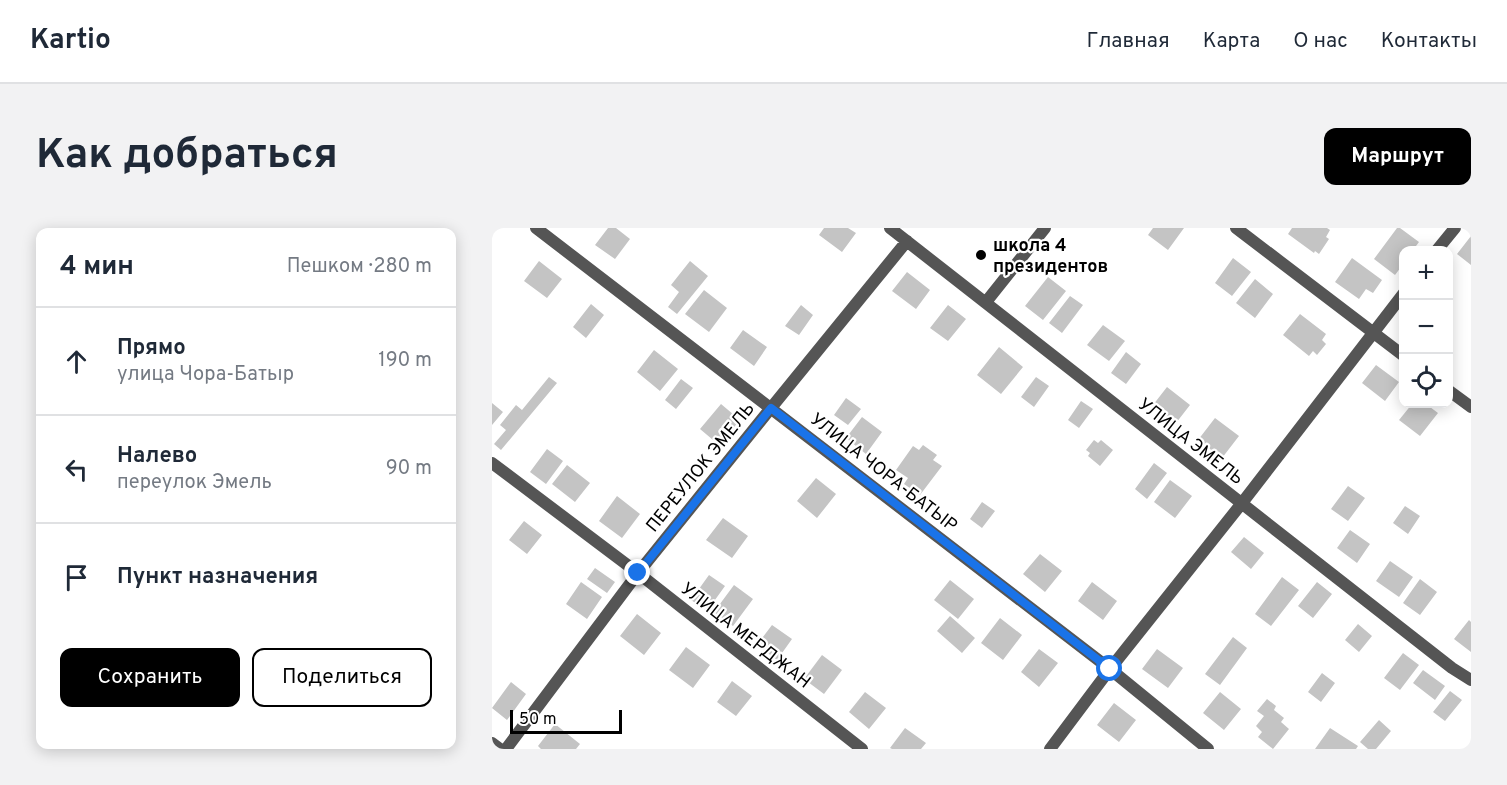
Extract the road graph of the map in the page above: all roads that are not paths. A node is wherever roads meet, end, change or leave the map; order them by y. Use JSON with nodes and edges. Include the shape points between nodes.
{"nodes":[{"id":1,"x":536,"y":228,"type":"edge"},
{"id":2,"x":891,"y":228,"type":"edge"},
{"id":3,"x":1045,"y":228,"type":"edge"},
{"id":4,"x":1236,"y":228,"type":"edge"},
{"id":5,"x":1455,"y":228,"type":"edge"},
{"id":6,"x":907,"y":241,"type":"junction"},
{"id":7,"x":1440,"y":246,"type":"edge"},
{"id":8,"x":1399,"y":299,"type":"edge"},
{"id":9,"x":986,"y":302,"type":"junction"},
{"id":10,"x":1372,"y":332,"type":"junction"},
{"id":11,"x":1401,"y":354,"type":"edge"},
{"id":12,"x":1453,"y":393,"type":"edge"},
{"id":13,"x":1471,"y":407,"type":"edge"},
{"id":14,"x":771,"y":408,"type":"junction"},
{"id":15,"x":492,"y":463,"type":"edge"},
{"id":16,"x":1242,"y":503,"type":"junction"},
{"id":17,"x":638,"y":573,"type":"junction"},
{"id":18,"x":1110,"y":669,"type":"junction"},
{"id":19,"x":1471,"y":680,"type":"edge"},
{"id":20,"x":492,"y":743,"type":"edge"},
{"id":21,"x":500,"y":749,"type":"edge"},
{"id":22,"x":507,"y":749,"type":"edge"},
{"id":23,"x":862,"y":749,"type":"edge"},
{"id":24,"x":1050,"y":749,"type":"edge"},
{"id":25,"x":1208,"y":749,"type":"edge"}],
"edges":[{"from":1,"to":14,"type":"street","name":"УЛИЦА ЧОРА-БАТЫР"},
{"from":2,"to":6,"type":"street","name":"УЛИЦА ЭМЕЛЬ"},
{"from":3,"to":9,"type":"street"},
{"from":4,"to":10,"type":"street"},
{"from":5,"to":7,"type":"street"},
{"from":6,"to":9,"type":"street","name":"УЛИЦА ЭМЕЛЬ"},
{"from":6,"to":14,"type":"street","name":"ПЕРЕУЛОК ЭМЕЛЬ"},
{"from":8,"to":10,"type":"street"},
{"from":9,"to":16,"type":"street","name":"УЛИЦА ЭМЕЛЬ"},
{"from":10,"to":11,"type":"street"},
{"from":10,"to":16,"type":"street"},
{"from":12,"to":13,"type":"street"},
{"from":14,"to":17,"type":"street","name":"ПЕРЕУЛОК ЭМЕЛЬ"},
{"from":14,"to":18,"type":"street","name":"УЛИЦА ЧОРА-БАТЫР"},
{"from":15,"to":17,"type":"street","name":"УЛИЦА МЕРДЖАН"},
{"from":16,"to":18,"type":"street"},
{"from":16,"to":19,"type":"street","name":"УЛИЦА ЭМЕЛЬ"},
{"from":17,"to":22,"type":"street","name":"ПЕРЕУЛОК ЭМЕЛЬ"},
{"from":17,"to":23,"type":"street","name":"УЛИЦА МЕРДЖАН"},
{"from":18,"to":24,"type":"street"},
{"from":18,"to":25,"type":"street","name":"УЛИЦА ЧОРА-БАТЫР"},
{"from":20,"to":21,"type":"street"}]}
